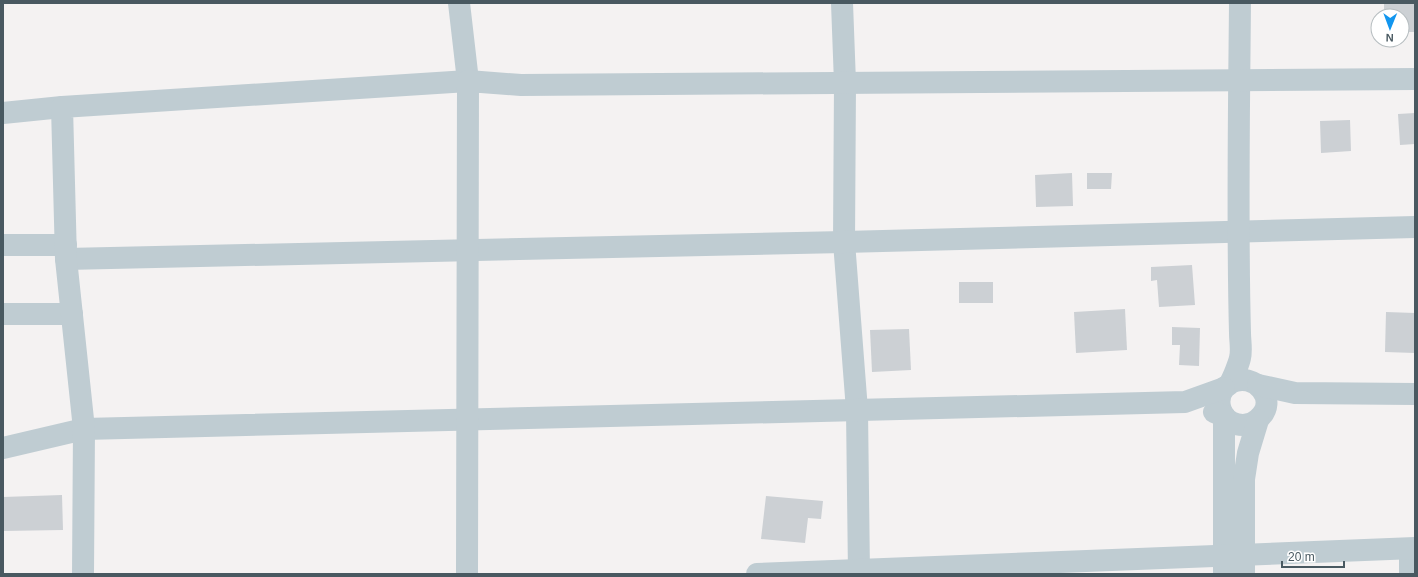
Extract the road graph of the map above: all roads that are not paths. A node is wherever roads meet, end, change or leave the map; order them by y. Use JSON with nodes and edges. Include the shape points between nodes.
{"nodes":[{"id":1,"x":459,"y":3,"type":"edge"},
{"id":2,"x":842,"y":3,"type":"edge"},
{"id":3,"x":1240,"y":3,"type":"edge"},
{"id":4,"x":1415,"y":79,"type":"edge"},
{"id":5,"x":468,"y":81,"type":"junction"},
{"id":6,"x":1239,"y":81,"type":"junction"},
{"id":7,"x":845,"y":84,"type":"junction"},
{"id":8,"x":62,"y":107,"type":"junction"},
{"id":9,"x":3,"y":113,"type":"edge"},
{"id":10,"x":1415,"y":227,"type":"edge"},
{"id":11,"x":1238,"y":233,"type":"junction"},
{"id":12,"x":844,"y":242,"type":"junction"},
{"id":13,"x":3,"y":245,"type":"edge"},
{"id":14,"x":468,"y":250,"type":"junction"},
{"id":15,"x":66,"y":252,"type":"junction"},
{"id":16,"x":3,"y":314,"type":"edge"},
{"id":17,"x":72,"y":314,"type":"junction"},
{"id":18,"x":1240,"y":357,"type":"junction"},
{"id":19,"x":1255,"y":383,"type":"junction"},
{"id":20,"x":1227,"y":385,"type":"junction"},
{"id":21,"x":1295,"y":393,"type":"junction"},
{"id":22,"x":1415,"y":394,"type":"edge"},
{"id":23,"x":1185,"y":402,"type":"junction"},
{"id":24,"x":857,"y":410,"type":"junction"},
{"id":25,"x":1224,"y":416,"type":"junction"},
{"id":26,"x":1260,"y":417,"type":"junction"},
{"id":27,"x":468,"y":419,"type":"junction"},
{"id":28,"x":84,"y":429,"type":"junction"},
{"id":29,"x":3,"y":448,"type":"edge"},
{"id":30,"x":1412,"y":548,"type":"edge"},
{"id":31,"x":1234,"y":565,"type":"edge"},
{"id":32,"x":1020,"y":569,"type":"edge"},
{"id":33,"x":859,"y":572,"type":"edge"},
{"id":34,"x":83,"y":574,"type":"edge"},
{"id":35,"x":467,"y":574,"type":"edge"},
{"id":36,"x":757,"y":574,"type":"edge"},
{"id":37,"x":1410,"y":574,"type":"edge"}],
"edges":[{"from":1,"to":5,"type":"street"},
{"from":2,"to":7,"type":"street"},
{"from":3,"to":6,"type":"street"},
{"from":4,"to":6,"type":"street"},
{"from":5,"to":7,"type":"street","via":[[521,85]]},
{"from":5,"to":8,"type":"street"},
{"from":5,"to":14,"type":"street"},
{"from":6,"to":7,"type":"street"},
{"from":6,"to":11,"type":"street"},
{"from":7,"to":12,"type":"street"},
{"from":8,"to":9,"type":"street"},
{"from":8,"to":15,"type":"street"},
{"from":10,"to":11,"type":"street"},
{"from":11,"to":12,"type":"street"},
{"from":11,"to":18,"type":"street"},
{"from":12,"to":14,"type":"street"},
{"from":12,"to":24,"type":"street"},
{"from":13,"to":15,"type":"street"},
{"from":14,"to":15,"type":"street"},
{"from":14,"to":27,"type":"street"},
{"from":15,"to":17,"type":"street"},
{"from":16,"to":17,"type":"street"},
{"from":17,"to":28,"type":"street"},
{"from":18,"to":19,"type":"street"},
{"from":18,"to":20,"type":"street"},
{"from":19,"to":20,"type":"street","via":[[1244,379]]},
{"from":19,"to":21,"type":"street"},
{"from":19,"to":26,"type":"street","via":[[1266,398],[1266,406]]},
{"from":20,"to":23,"type":"street"},
{"from":20,"to":25,"type":"street","via":[[1219,402]]},
{"from":21,"to":22,"type":"street"},
{"from":21,"to":26,"type":"street"},
{"from":23,"to":24,"type":"street"},
{"from":23,"to":25,"type":"street"},
{"from":24,"to":27,"type":"street"},
{"from":24,"to":33,"type":"street"},
{"from":25,"to":26,"type":"street","via":[[1229,421],[1243,425],[1251,424]]},
{"from":25,"to":31,"type":"street"},
{"from":26,"to":31,"type":"street","via":[[1248,453]]},
{"from":27,"to":28,"type":"street"},
{"from":27,"to":35,"type":"street"},
{"from":28,"to":29,"type":"street"},
{"from":28,"to":34,"type":"street"},
{"from":30,"to":31,"type":"street"},
{"from":30,"to":37,"type":"street"},
{"from":31,"to":32,"type":"street"},
{"from":32,"to":33,"type":"street"},
{"from":33,"to":36,"type":"street"}]}
